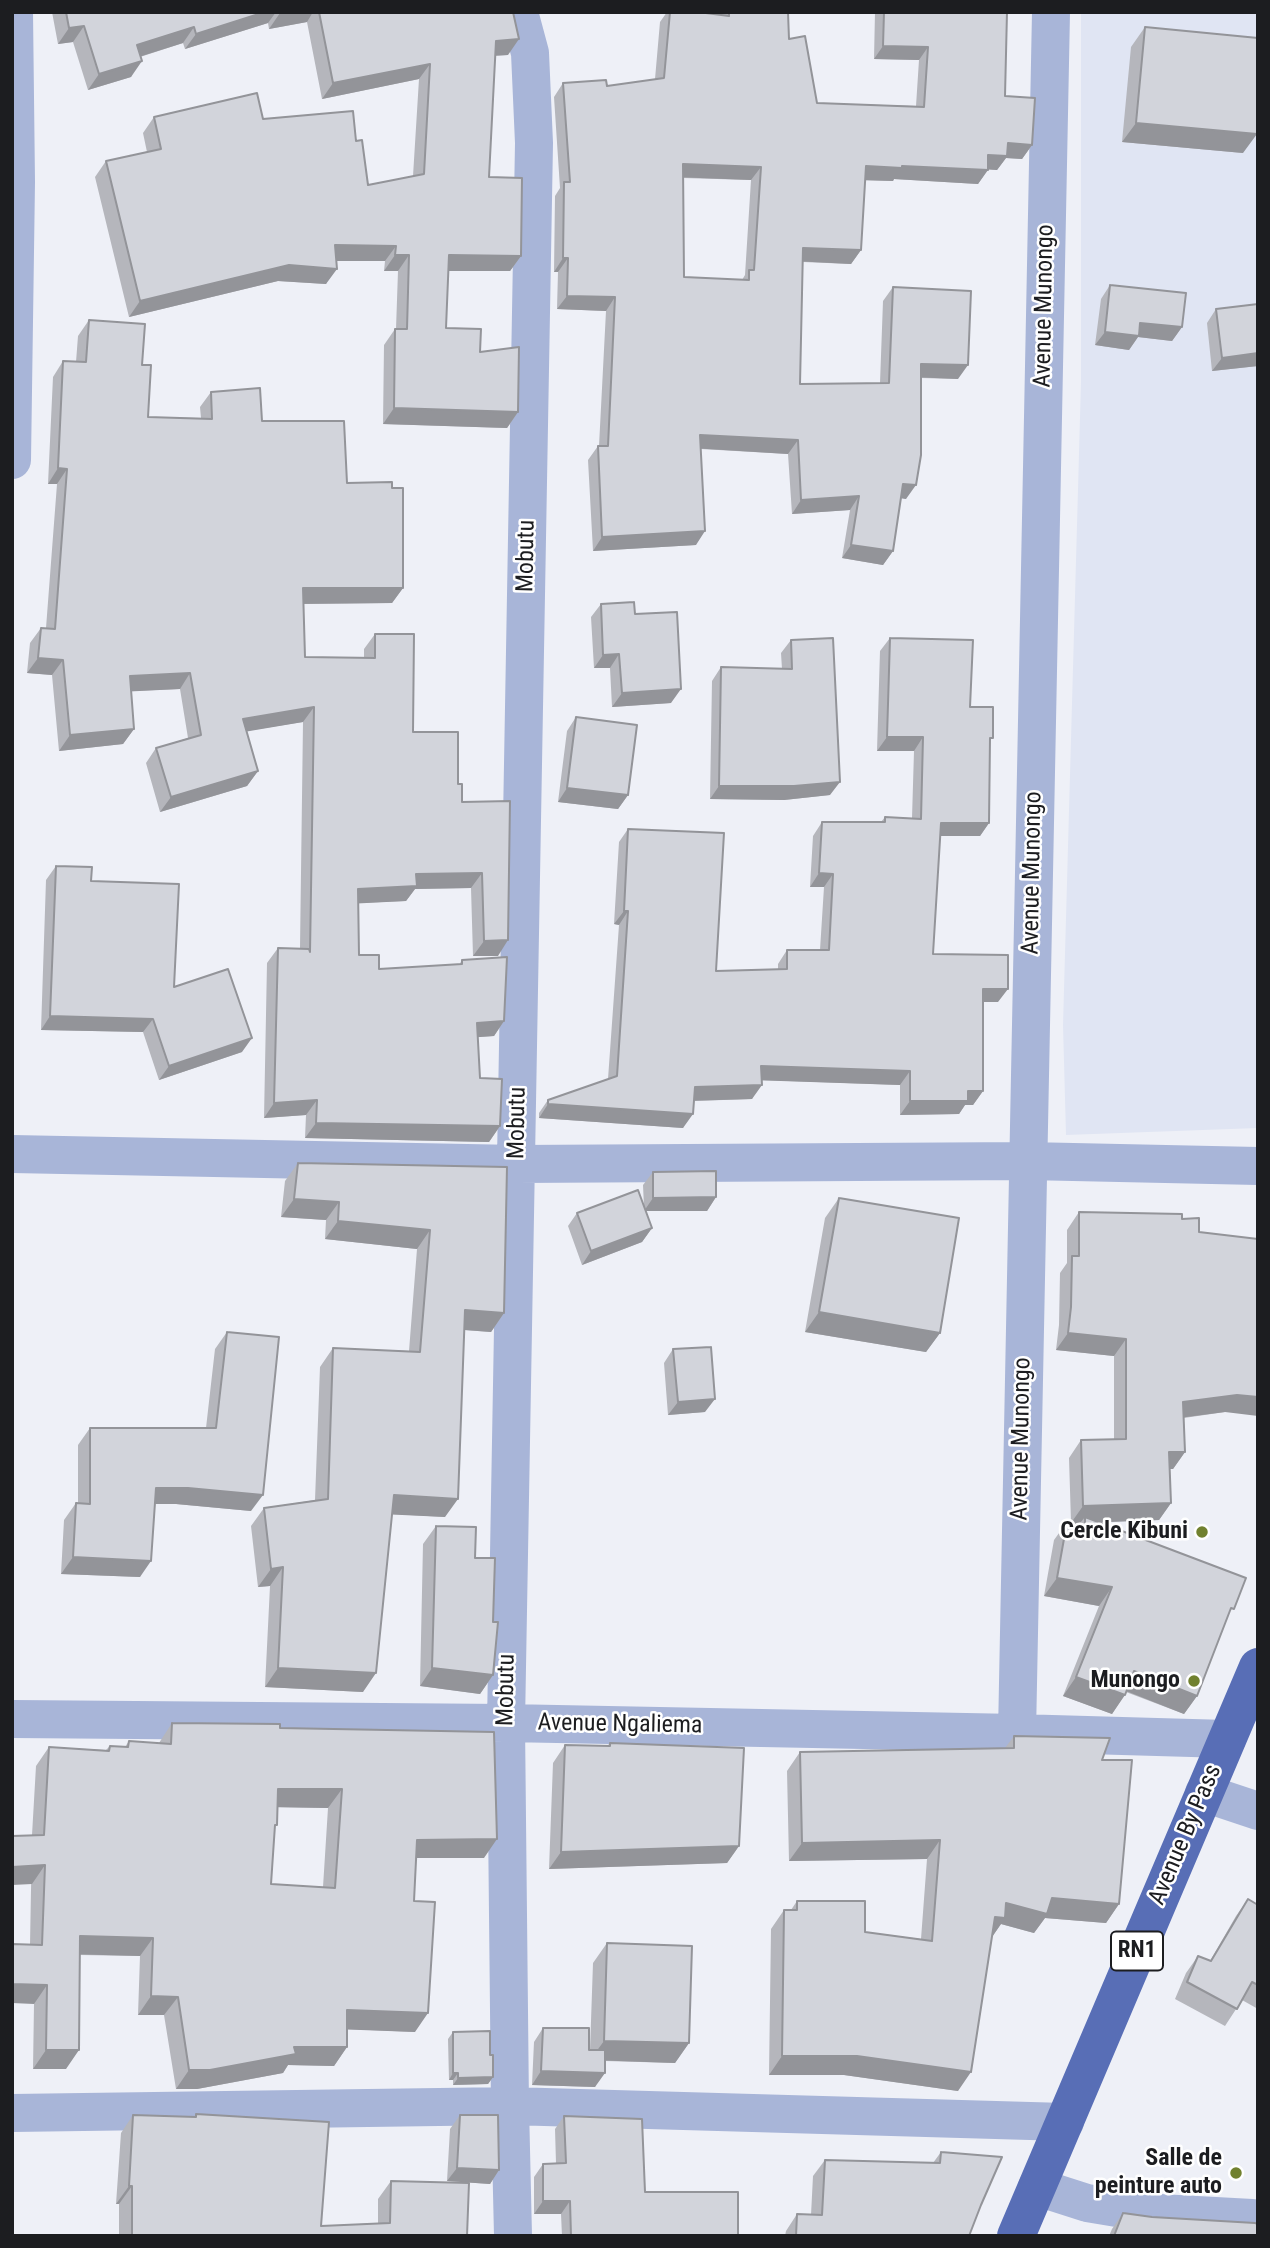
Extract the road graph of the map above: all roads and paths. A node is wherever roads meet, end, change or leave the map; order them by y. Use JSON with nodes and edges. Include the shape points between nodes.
{"nodes":[{"id":1,"x":14,"y":12,"type":"edge"},
{"id":2,"x":519,"y":12,"type":"edge"},
{"id":3,"x":1051,"y":12,"type":"edge"},
{"id":4,"x":14,"y":182,"type":"edge"},
{"id":5,"x":12,"y":460,"type":"edge"},
{"id":6,"x":12,"y":1154,"type":"edge"},
{"id":7,"x":1027,"y":1161,"type":"junction"},
{"id":8,"x":517,"y":1164,"type":"junction"},
{"id":9,"x":1258,"y":1166,"type":"edge"},
{"id":10,"x":1258,"y":1667,"type":"edge"},
{"id":11,"x":12,"y":1718,"type":"edge"},
{"id":12,"x":506,"y":1723,"type":"junction"},
{"id":13,"x":1017,"y":1733,"type":"junction"},
{"id":14,"x":1227,"y":1739,"type":"junction"},
{"id":15,"x":1204,"y":1793,"type":"junction"},
{"id":16,"x":1258,"y":1811,"type":"edge"},
{"id":17,"x":510,"y":2106,"type":"junction"},
{"id":18,"x":12,"y":2113,"type":"edge"},
{"id":19,"x":1065,"y":2122,"type":"junction"},
{"id":20,"x":1037,"y":2187,"type":"junction"},
{"id":21,"x":1252,"y":2219,"type":"edge"},
{"id":22,"x":513,"y":2236,"type":"edge"},
{"id":23,"x":1016,"y":2236,"type":"edge"}],
"edges":[{"from":1,"to":4,"type":"street"},
{"from":2,"to":8,"type":"street","name":"Mobutu","via":[[530,53],[534,144]]},
{"from":3,"to":7,"type":"street","name":"Avenue Munongo"},
{"from":4,"to":5,"type":"street"},
{"from":6,"to":8,"type":"street"},
{"from":7,"to":8,"type":"street"},
{"from":7,"to":9,"type":"street"},
{"from":7,"to":13,"type":"street","name":"Avenue Munongo"},
{"from":8,"to":12,"type":"street","name":"Mobutu"},
{"from":10,"to":14,"type":"highway","name":"Avenue By Pass","number":"RN1"},
{"from":11,"to":12,"type":"street","name":"Avenue Ngaliema"},
{"from":12,"to":13,"type":"street","name":"Avenue Ngaliema"},
{"from":12,"to":17,"type":"street","name":"Mobutu"},
{"from":13,"to":14,"type":"street","name":"Avenue Ngaliema"},
{"from":14,"to":15,"type":"highway","name":"Avenue By Pass","number":"RN1"},
{"from":15,"to":16,"type":"street"},
{"from":15,"to":19,"type":"highway","name":"Avenue By Pass","number":"RN1"},
{"from":17,"to":18,"type":"street"},
{"from":17,"to":19,"type":"street"},
{"from":17,"to":22,"type":"street","name":"Mobutu"},
{"from":19,"to":20,"type":"highway","name":"Avenue By Pass","number":"RN1"},
{"from":20,"to":21,"type":"street","via":[[1087,2203],[1141,2212]]},
{"from":20,"to":23,"type":"highway","name":"Avenue By Pass","number":"RN1"}]}
